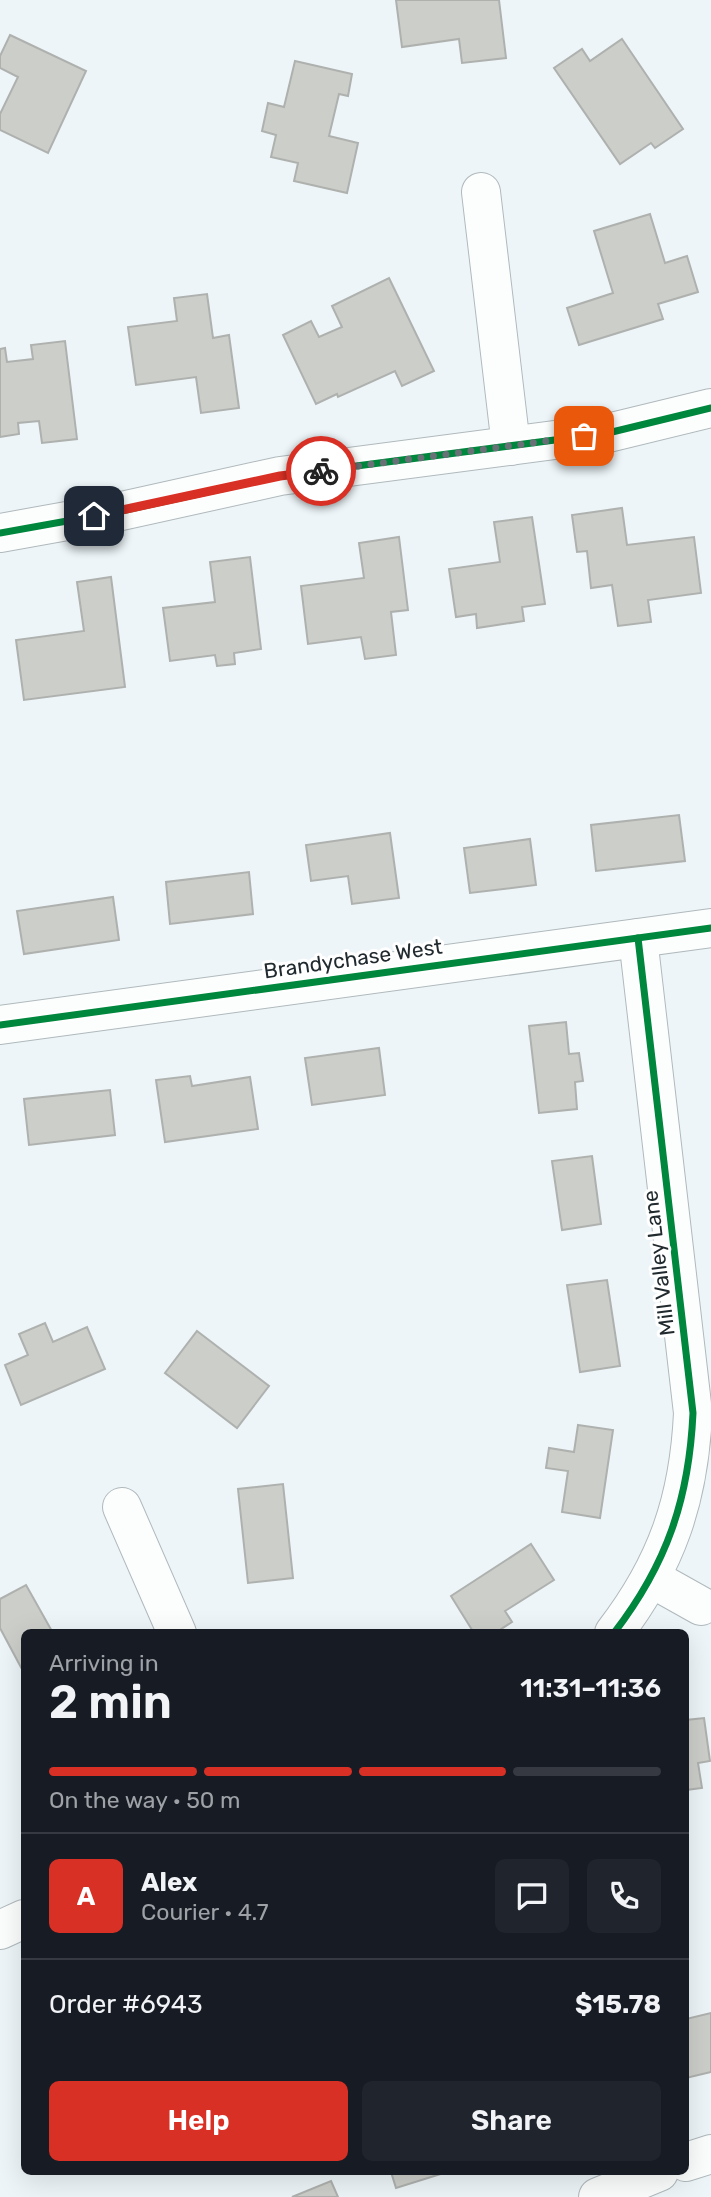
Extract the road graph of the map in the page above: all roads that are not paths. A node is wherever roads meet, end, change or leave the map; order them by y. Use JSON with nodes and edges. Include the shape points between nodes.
{"nodes":[{"id":1,"x":481,"y":192,"type":"dead end"},
{"id":2,"x":711,"y":408,"type":"edge"},
{"id":3,"x":511,"y":446,"type":"junction"},
{"id":4,"x":0,"y":533,"type":"edge"},
{"id":5,"x":711,"y":928,"type":"edge"},
{"id":6,"x":638,"y":938,"type":"junction"},
{"id":7,"x":0,"y":1025,"type":"edge"},
{"id":8,"x":122,"y":1507,"type":"dead end"},
{"id":9,"x":651,"y":1578,"type":"junction"},
{"id":10,"x":701,"y":1606,"type":"dead end"},
{"id":11,"x":175,"y":1629,"type":"edge"},
{"id":12,"x":617,"y":1629,"type":"edge"},
{"id":13,"x":21,"y":1920,"type":"edge"},
{"id":14,"x":0,"y":1930,"type":"edge"},
{"id":15,"x":711,"y":2154,"type":"edge"},
{"id":16,"x":689,"y":2161,"type":"edge"},
{"id":17,"x":652,"y":2175,"type":"edge"},
{"id":18,"x":597,"y":2197,"type":"edge"}],
"edges":[{"from":1,"to":3,"type":"street"},
{"from":2,"to":3,"type":"street","via":[[608,433]]},
{"from":3,"to":4,"type":"street","via":[[280,476]]},
{"from":5,"to":6,"type":"street","name":"Brandychase West"},
{"from":6,"to":7,"type":"street","name":"Brandychase West"},
{"from":6,"to":9,"type":"street","name":"Mill Valley Lane","via":[[693,1413],[691,1458],[680,1508]]},
{"from":8,"to":11,"type":"street"},
{"from":9,"to":10,"type":"street"},
{"from":9,"to":12,"type":"street","name":"Mill Valley Lane"},
{"from":13,"to":14,"type":"street"},
{"from":15,"to":16,"type":"street"},
{"from":17,"to":18,"type":"street"}]}
